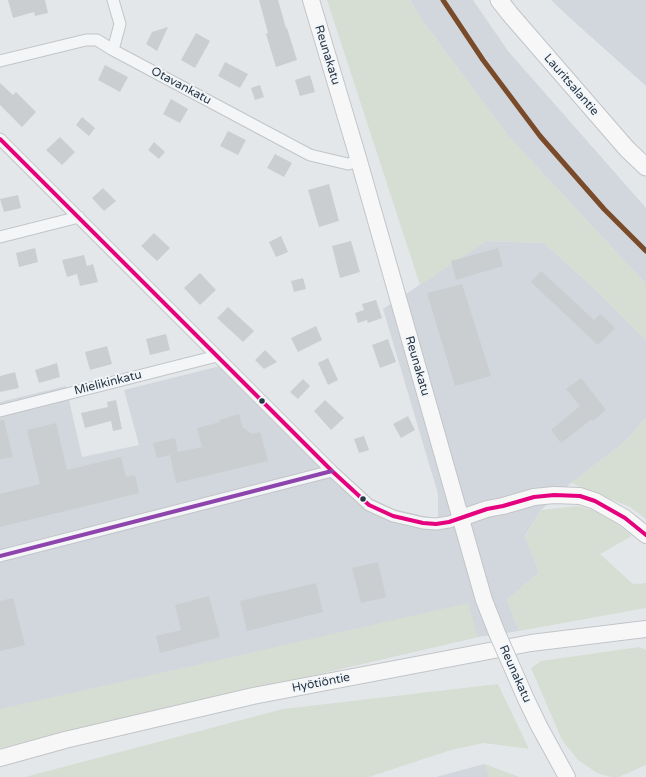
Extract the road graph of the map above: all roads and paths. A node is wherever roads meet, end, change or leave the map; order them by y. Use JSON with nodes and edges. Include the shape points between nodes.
{"nodes":[{"id":1,"x":113,"y":0,"type":"edge"},
{"id":2,"x":311,"y":0,"type":"edge"},
{"id":3,"x":500,"y":0,"type":"edge"},
{"id":4,"x":113,"y":50,"type":"junction"},
{"id":5,"x":0,"y":61,"type":"edge"},
{"id":6,"x":0,"y":138,"type":"edge"},
{"id":7,"x":359,"y":161,"type":"junction"},
{"id":8,"x":646,"y":167,"type":"edge"},
{"id":9,"x":79,"y":217,"type":"junction"},
{"id":10,"x":0,"y":237,"type":"edge"},
{"id":11,"x":217,"y":356,"type":"junction"},
{"id":12,"x":0,"y":411,"type":"edge"},
{"id":13,"x":332,"y":471,"type":"junction"},
{"id":14,"x":461,"y":518,"type":"junction"},
{"id":15,"x":646,"y":535,"type":"edge"},
{"id":16,"x":0,"y":556,"type":"edge"},
{"id":17,"x":646,"y":629,"type":"edge"},
{"id":18,"x":0,"y":758,"type":"edge"},
{"id":19,"x":567,"y":777,"type":"edge"}],
"edges":[{"from":1,"to":4,"type":"street","via":[[120,24]]},
{"from":2,"to":7,"type":"main road","name":"Reunakatu"},
{"from":3,"to":8,"type":"main road","name":"Lauritsalantie","via":[[622,144]]},
{"from":4,"to":5,"type":"street","name":"Otavankatu","via":[[97,40],[86,40]]},
{"from":4,"to":7,"type":"street","name":"Otavankatu","via":[[310,154],[348,164]]},
{"from":6,"to":9,"type":"street"},
{"from":7,"to":14,"type":"main road","name":"Reunakatu"},
{"from":9,"to":10,"type":"street"},
{"from":9,"to":11,"type":"street"},
{"from":11,"to":12,"type":"street","name":"Mielikinkatu"},
{"from":11,"to":13,"type":"street"},
{"from":13,"to":14,"type":"street","via":[[369,505],[393,516],[436,524]]},
{"from":13,"to":16,"type":"street"},
{"from":14,"to":15,"type":"main road","via":[[534,497],[580,496],[595,501],[625,518]]},
{"from":14,"to":19,"type":"main road","name":"Reunakatu","bridge":true,"via":[[484,600],[497,633],[539,726]]},
{"from":17,"to":18,"type":"main road","name":"Hyötiöntie","via":[[531,643],[253,696],[65,740]]}]}
